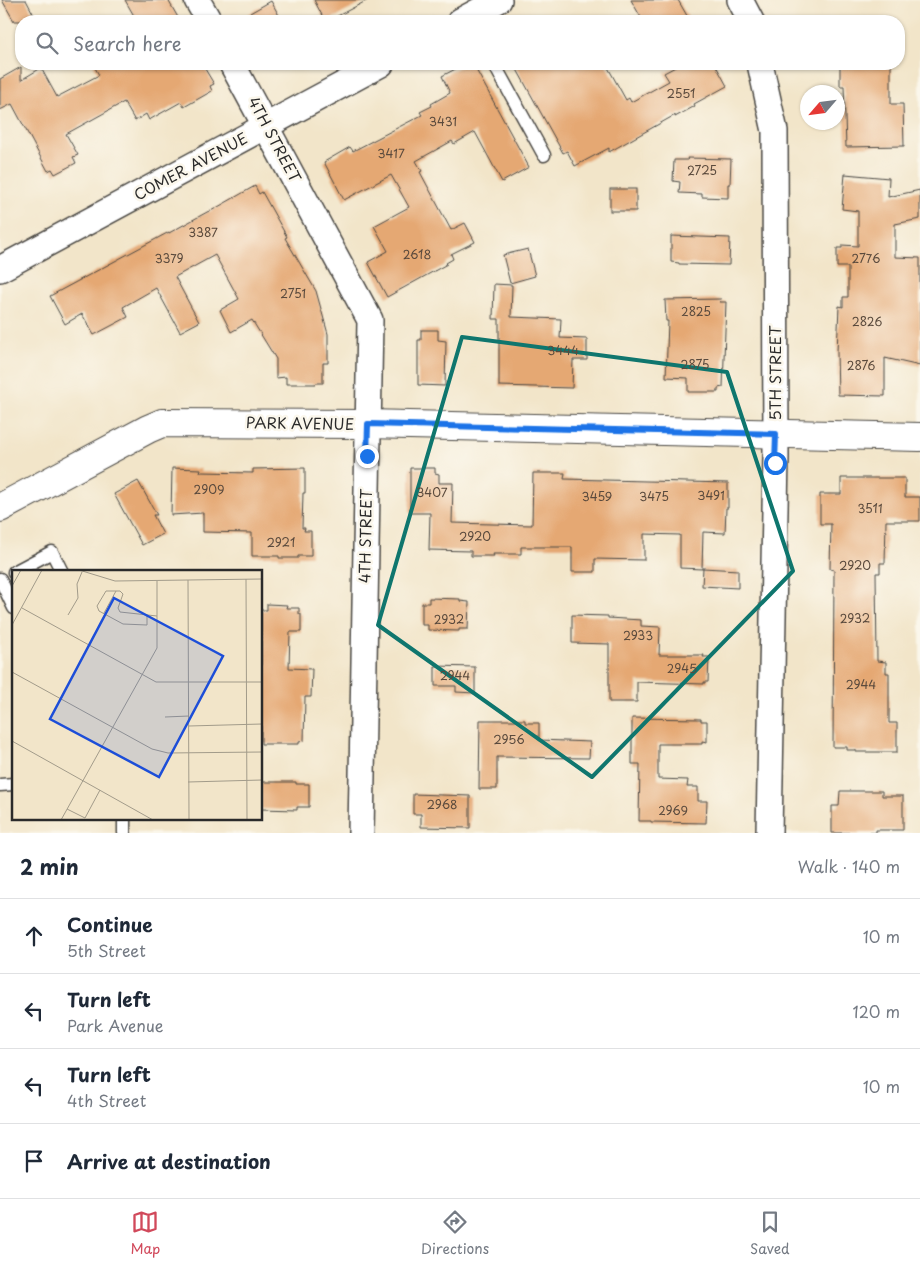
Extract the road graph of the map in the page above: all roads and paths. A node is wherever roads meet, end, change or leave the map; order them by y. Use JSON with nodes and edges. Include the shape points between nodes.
{"nodes":[{"id":1,"x":197,"y":0,"type":"edge"},
{"id":2,"x":499,"y":0,"type":"edge"},
{"id":3,"x":740,"y":0,"type":"edge"},
{"id":4,"x":206,"y":15,"type":"edge"},
{"id":5,"x":474,"y":15,"type":"edge"},
{"id":6,"x":748,"y":15,"type":"edge"},
{"id":7,"x":235,"y":70,"type":"edge"},
{"id":8,"x":370,"y":70,"type":"edge"},
{"id":9,"x":497,"y":70,"type":"edge"},
{"id":10,"x":761,"y":70,"type":"edge"},
{"id":11,"x":266,"y":126,"type":"junction"},
{"id":12,"x":544,"y":155,"type":"dead end"},
{"id":13,"x":0,"y":269,"type":"edge"},
{"id":14,"x":368,"y":424,"type":"junction"},
{"id":15,"x":776,"y":434,"type":"junction"},
{"id":16,"x":920,"y":437,"type":"edge"},
{"id":17,"x":0,"y":508,"type":"edge"},
{"id":18,"x":18,"y":570,"type":"edge"},
{"id":19,"x":61,"y":570,"type":"edge"},
{"id":20,"x":12,"y":573,"type":"edge"},
{"id":21,"x":0,"y":579,"type":"edge"},
{"id":22,"x":12,"y":604,"type":"edge"},
{"id":23,"x":124,"y":820,"type":"edge"},
{"id":24,"x":124,"y":833,"type":"edge"},
{"id":25,"x":361,"y":833,"type":"edge"},
{"id":26,"x":769,"y":833,"type":"edge"}],
"edges":[{"from":1,"to":4,"type":"street"},
{"from":2,"to":5,"type":"street"},
{"from":3,"to":6,"type":"street"},
{"from":7,"to":11,"type":"street","name":"4TH STREET"},
{"from":8,"to":11,"type":"street","name":"COMER AVENUE"},
{"from":9,"to":12,"type":"lane"},
{"from":10,"to":15,"type":"street","name":"5TH STREET","via":[[775,131]]},
{"from":11,"to":13,"type":"street","name":"COMER AVENUE"},
{"from":11,"to":14,"type":"street","name":"4TH STREET","via":[[370,320]]},
{"from":14,"to":15,"type":"street","name":"PARK AVENUE"},
{"from":14,"to":17,"type":"street","name":"PARK AVENUE","via":[[162,423]]},
{"from":14,"to":25,"type":"street","name":"4TH STREET"},
{"from":15,"to":16,"type":"street","name":"PARK AVENUE"},
{"from":15,"to":26,"type":"street","name":"5TH STREET"},
{"from":18,"to":19,"type":"lane","via":[[52,552]]},
{"from":20,"to":21,"type":"lane"},
{"from":21,"to":22,"type":"lane"},
{"from":23,"to":24,"type":"lane"}]}
